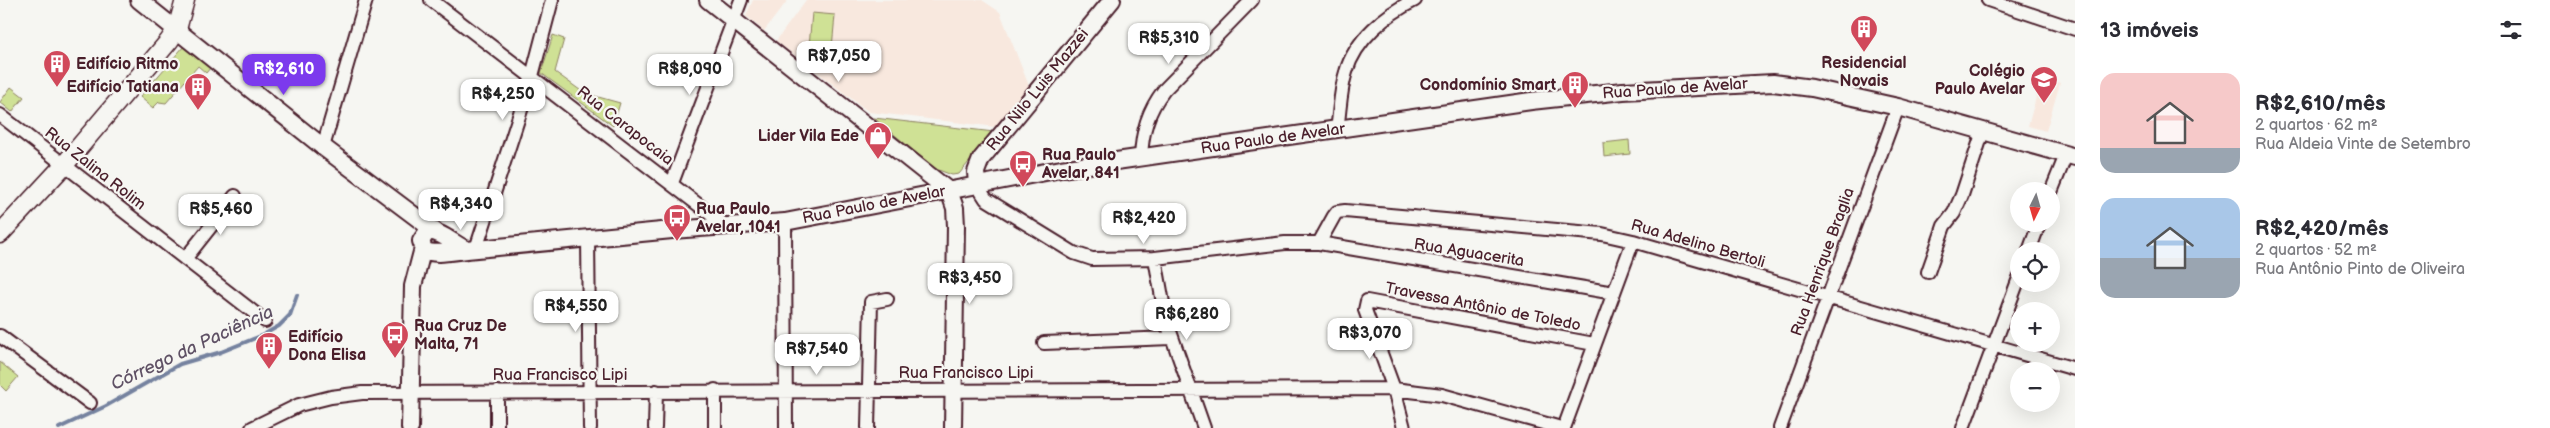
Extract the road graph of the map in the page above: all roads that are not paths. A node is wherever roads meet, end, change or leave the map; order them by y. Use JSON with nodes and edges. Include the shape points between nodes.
{"nodes":[{"id":1,"x":139,"y":0,"type":"edge"},
{"id":2,"x":185,"y":0,"type":"edge"},
{"id":3,"x":366,"y":0,"type":"edge"},
{"id":4,"x":431,"y":0,"type":"edge"},
{"id":5,"x":552,"y":0,"type":"edge"},
{"id":6,"x":708,"y":0,"type":"edge"},
{"id":7,"x":741,"y":0,"type":"edge"},
{"id":8,"x":1112,"y":0,"type":"edge"},
{"id":9,"x":1252,"y":0,"type":"edge"},
{"id":10,"x":1414,"y":0,"type":"edge"},
{"id":11,"x":1988,"y":0,"type":"edge"},
{"id":12,"x":734,"y":20,"type":"junction"},
{"id":13,"x":176,"y":29,"type":"junction"},
{"id":14,"x":2075,"y":29,"type":"edge"},
{"id":15,"x":532,"y":76,"type":"junction"},
{"id":16,"x":1898,"y":107,"type":"junction"},
{"id":17,"x":0,"y":115,"type":"edge"},
{"id":18,"x":1337,"y":130,"type":"junction"},
{"id":19,"x":1983,"y":131,"type":"junction"},
{"id":20,"x":323,"y":147,"type":"junction"},
{"id":21,"x":2071,"y":156,"type":"edge"},
{"id":22,"x":1141,"y":158,"type":"junction"},
{"id":23,"x":64,"y":166,"type":"junction"},
{"id":24,"x":2057,"y":182,"type":"edge"},
{"id":25,"x":672,"y":183,"type":"junction"},
{"id":26,"x":977,"y":185,"type":"junction"},
{"id":27,"x":949,"y":191,"type":"junction"},
{"id":28,"x":234,"y":196,"type":"dead end"},
{"id":29,"x":785,"y":222,"type":"junction"},
{"id":30,"x":726,"y":226,"type":"junction"},
{"id":31,"x":0,"y":234,"type":"edge"},
{"id":32,"x":588,"y":238,"type":"junction"},
{"id":33,"x":1633,"y":241,"type":"junction"},
{"id":34,"x":432,"y":243,"type":"junction"},
{"id":35,"x":1319,"y":243,"type":"junction"},
{"id":36,"x":471,"y":250,"type":"junction"},
{"id":37,"x":1155,"y":258,"type":"junction"},
{"id":38,"x":185,"y":260,"type":"junction"},
{"id":39,"x":1928,"y":272,"type":"dead end"},
{"id":40,"x":2014,"y":292,"type":"edge"},
{"id":41,"x":1614,"y":293,"type":"junction"},
{"id":42,"x":1826,"y":299,"type":"junction"},
{"id":43,"x":888,"y":300,"type":"dead end"},
{"id":44,"x":266,"y":322,"type":"dead end"},
{"id":45,"x":0,"y":336,"type":"edge"},
{"id":46,"x":1171,"y":338,"type":"junction"},
{"id":47,"x":1044,"y":343,"type":"dead end"},
{"id":48,"x":1594,"y":344,"type":"junction"},
{"id":49,"x":1993,"y":346,"type":"junction"},
{"id":50,"x":2075,"y":369,"type":"edge"},
{"id":51,"x":868,"y":389,"type":"junction"},
{"id":52,"x":952,"y":389,"type":"junction"},
{"id":53,"x":1394,"y":389,"type":"junction"},
{"id":54,"x":715,"y":390,"type":"junction"},
{"id":55,"x":785,"y":390,"type":"junction"},
{"id":56,"x":1190,"y":390,"type":"junction"},
{"id":57,"x":590,"y":391,"type":"junction"},
{"id":58,"x":656,"y":391,"type":"junction"},
{"id":59,"x":497,"y":392,"type":"junction"},
{"id":60,"x":410,"y":393,"type":"junction"},
{"id":61,"x":90,"y":403,"type":"dead end"},
{"id":62,"x":252,"y":428,"type":"edge"},
{"id":63,"x":410,"y":428,"type":"edge"},
{"id":64,"x":497,"y":428,"type":"edge"},
{"id":65,"x":590,"y":428,"type":"edge"},
{"id":66,"x":656,"y":428,"type":"edge"},
{"id":67,"x":715,"y":428,"type":"edge"},
{"id":68,"x":786,"y":428,"type":"edge"},
{"id":69,"x":868,"y":428,"type":"edge"},
{"id":70,"x":953,"y":428,"type":"edge"},
{"id":71,"x":1204,"y":428,"type":"edge"},
{"id":72,"x":1404,"y":428,"type":"edge"},
{"id":73,"x":1562,"y":428,"type":"edge"},
{"id":74,"x":1780,"y":428,"type":"edge"},
{"id":75,"x":1963,"y":428,"type":"edge"}],
"edges":[{"from":1,"to":13,"type":"street"},
{"from":2,"to":13,"type":"main road"},
{"from":3,"to":20,"type":"street"},
{"from":4,"to":15,"type":"street","name":"Rua Carapocaia"},
{"from":5,"to":15,"type":"street"},
{"from":6,"to":12,"type":"street"},
{"from":7,"to":12,"type":"street"},
{"from":8,"to":26,"type":"street","name":"Rua Nilo Luis Mazzei","via":[[985,154],[976,168]]},
{"from":9,"to":22,"type":"street","via":[[1154,102],[1146,118]]},
{"from":10,"to":18,"type":"street","via":[[1374,28],[1354,55],[1343,83]]},
{"from":11,"to":14,"type":"street"},
{"from":12,"to":25,"type":"street"},
{"from":12,"to":27,"type":"street"},
{"from":13,"to":20,"type":"street"},
{"from":13,"to":23,"type":"main road"},
{"from":15,"to":25,"type":"street","name":"Rua Carapocaia"},
{"from":15,"to":36,"type":"street"},
{"from":16,"to":18,"type":"street","name":"Rua Paulo de Avelar","via":[[1773,83],[1623,91],[1531,101]]},
{"from":16,"to":19,"type":"street","name":"Rua Paulo de Avelar"},
{"from":16,"to":42,"type":"street","name":"Rua Henrique Braglia"},
{"from":17,"to":23,"type":"street","name":"Rua Zalina Rolim"},
{"from":18,"to":22,"type":"street","name":"Rua Paulo de Avelar"},
{"from":19,"to":21,"type":"street","name":"Rua Paulo de Avelar"},
{"from":19,"to":39,"type":"street","via":[[1962,195],[1944,226]]},
{"from":20,"to":34,"type":"street","via":[[412,215]]},
{"from":21,"to":24,"type":"street"},
{"from":22,"to":26,"type":"street","name":"Rua Paulo de Avelar"},
{"from":23,"to":31,"type":"main road"},
{"from":23,"to":38,"type":"street","name":"Rua Zalina Rolim"},
{"from":25,"to":30,"type":"street","name":"Rua Carapocaia"},
{"from":26,"to":27,"type":"street","name":"Rua Paulo de Avelar"},
{"from":26,"to":37,"type":"street","name":"Rua Aguacerita","via":[[986,199],[1074,253],[1100,259]]},
{"from":27,"to":29,"type":"street","name":"Rua Paulo de Avelar"},
{"from":27,"to":52,"type":"street","via":[[955,208],[956,226]]},
{"from":28,"to":38,"type":"street"},
{"from":29,"to":30,"type":"street","name":"Rua Paulo de Avelar"},
{"from":29,"to":55,"type":"street"},
{"from":30,"to":32,"type":"street","name":"Rua Paulo de Avelar"},
{"from":32,"to":36,"type":"street","name":"Rua Paulo de Avelar"},
{"from":32,"to":57,"type":"street"},
{"from":33,"to":35,"type":"street","name":"Rua Adelino Bertoli","via":[[1595,234],[1345,211],[1337,212]]},
{"from":33,"to":41,"type":"street"},
{"from":33,"to":42,"type":"street","name":"Rua Adelino Bertoli"},
{"from":34,"to":36,"type":"street","name":"Rua Paulo de Avelar"},
{"from":34,"to":60,"type":"street","via":[[415,274]]},
{"from":35,"to":37,"type":"street","name":"Rua Aguacerita","via":[[1285,242]]},
{"from":35,"to":41,"type":"street","name":"Rua Aguacerita"},
{"from":37,"to":46,"type":"street"},
{"from":38,"to":44,"type":"street","name":"Rua Zalina Rolim"},
{"from":40,"to":49,"type":"street"},
{"from":41,"to":48,"type":"street"},
{"from":42,"to":49,"type":"street","name":"Rua Adelino Bertoli"},
{"from":42,"to":74,"type":"street","name":"Rua Henrique Braglia"},
{"from":43,"to":51,"type":"street","via":[[872,302]]},
{"from":45,"to":61,"type":"street"},
{"from":46,"to":47,"type":"street"},
{"from":46,"to":56,"type":"street"},
{"from":48,"to":53,"type":"street","name":"Travessa Antônio de Toledo","via":[[1367,302],[1365,310]]},
{"from":48,"to":73,"type":"street"},
{"from":49,"to":50,"type":"street","name":"Rua Adelino Bertoli"},
{"from":49,"to":75,"type":"street"},
{"from":51,"to":52,"type":"street","name":"Rua Francisco Lipi"},
{"from":51,"to":55,"type":"street","name":"Rua Francisco Lipi"},
{"from":51,"to":69,"type":"street"},
{"from":52,"to":56,"type":"street","name":"Rua Francisco Lipi"},
{"from":52,"to":70,"type":"street"},
{"from":53,"to":56,"type":"street","name":"Rua Francisco Lipi"},
{"from":53,"to":72,"type":"street"},
{"from":53,"to":73,"type":"street","name":"Rua Francisco Lipi","via":[[1442,395]]},
{"from":54,"to":55,"type":"street","name":"Rua Francisco Lipi"},
{"from":54,"to":58,"type":"street","name":"Rua Francisco Lipi"},
{"from":54,"to":67,"type":"street"},
{"from":55,"to":68,"type":"street"},
{"from":56,"to":71,"type":"street"},
{"from":57,"to":58,"type":"street","name":"Rua Francisco Lipi"},
{"from":57,"to":59,"type":"street","name":"Rua Francisco Lipi"},
{"from":57,"to":65,"type":"street"},
{"from":58,"to":66,"type":"street"},
{"from":59,"to":60,"type":"street","name":"Rua Francisco Lipi"},
{"from":59,"to":64,"type":"street"},
{"from":60,"to":62,"type":"street","name":"Rua Francisco Lipi","via":[[331,397],[299,406]]},
{"from":60,"to":63,"type":"street"}]}
